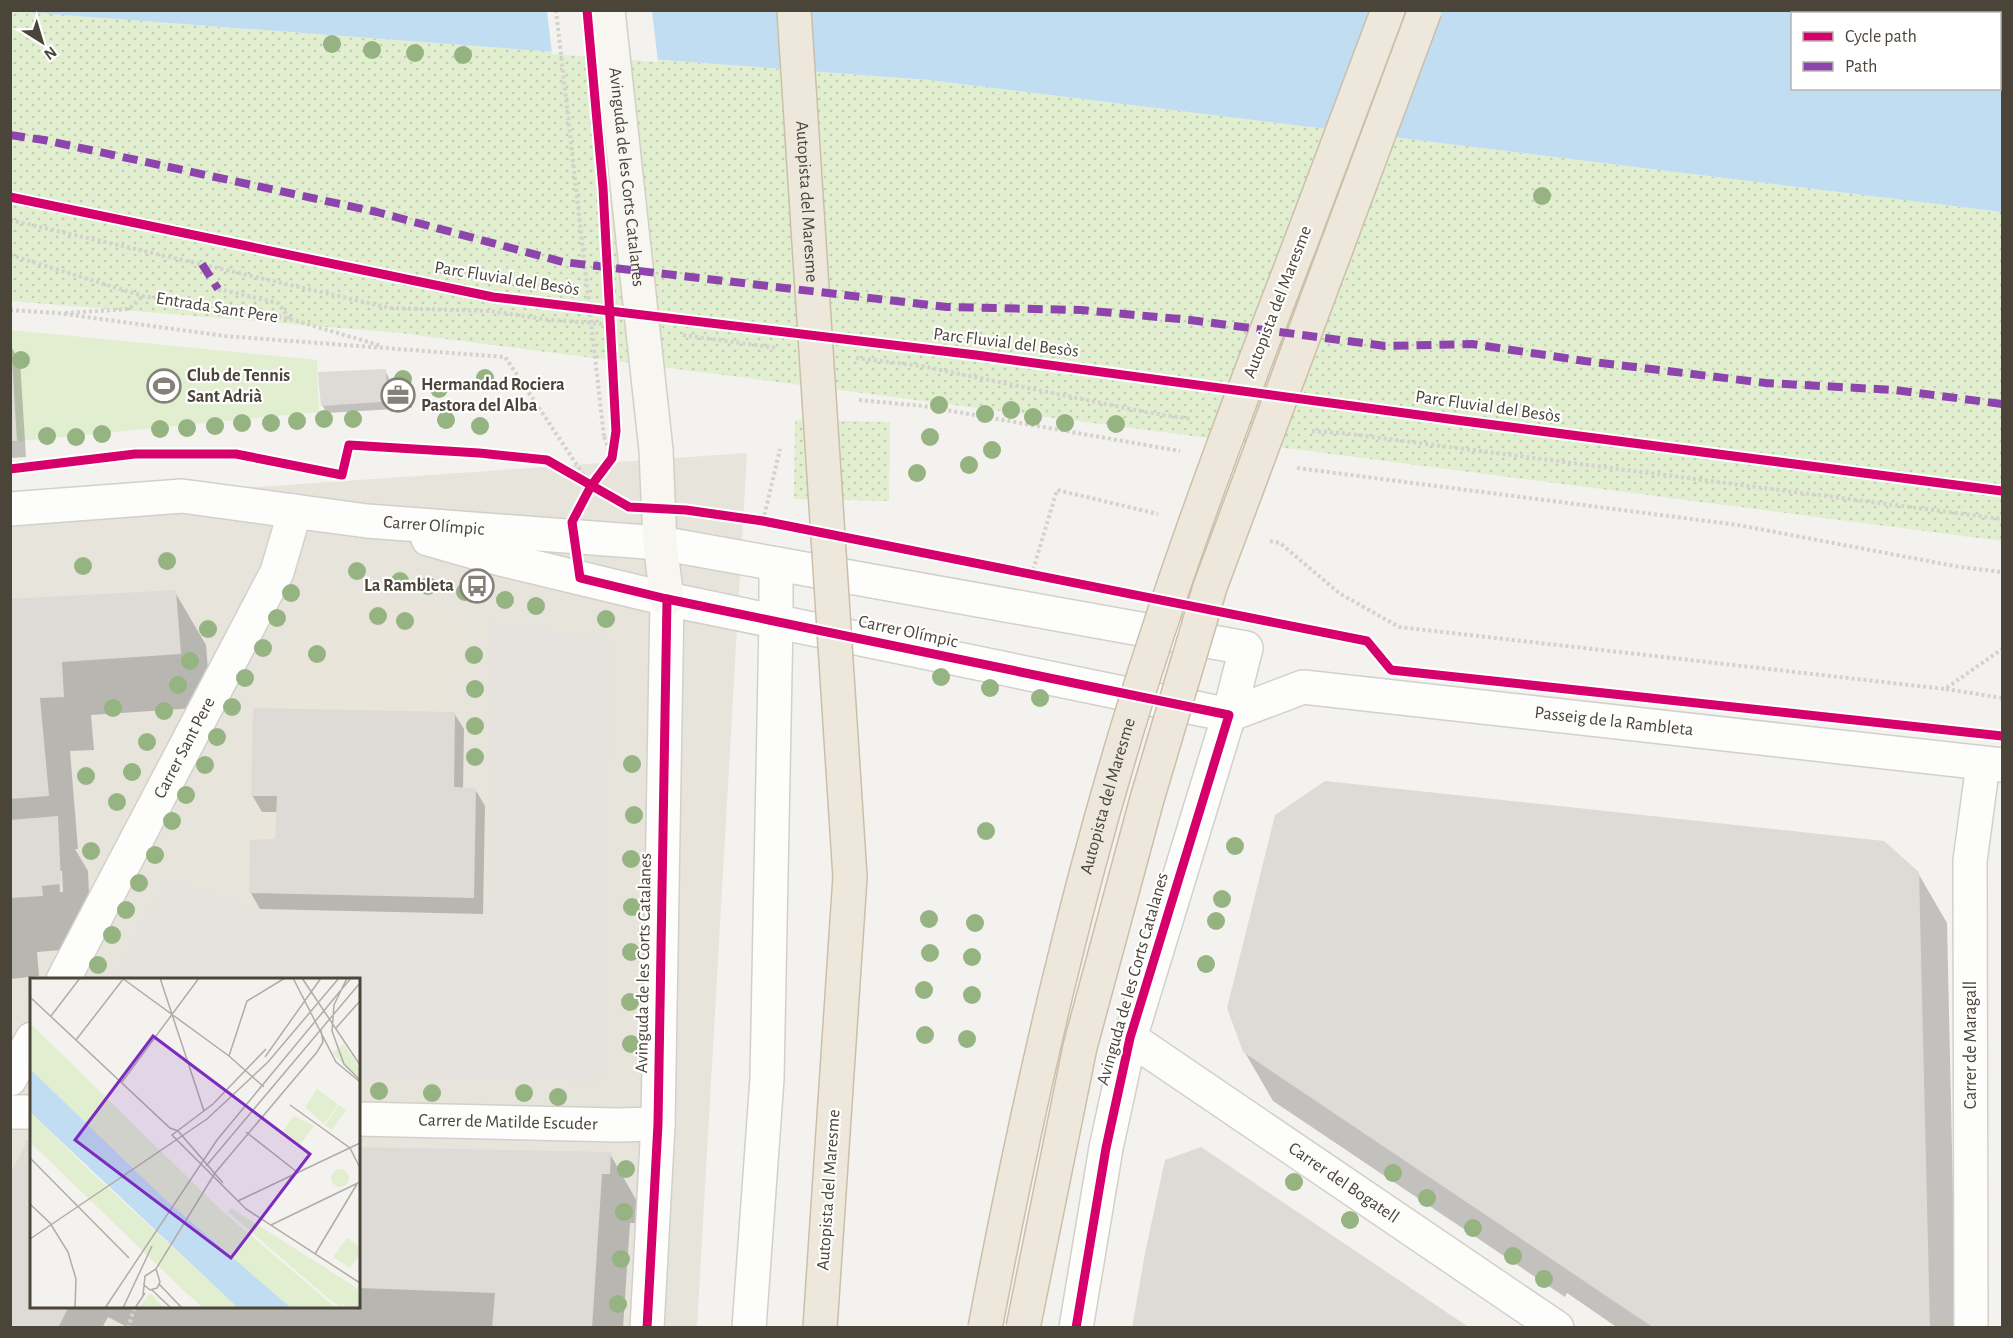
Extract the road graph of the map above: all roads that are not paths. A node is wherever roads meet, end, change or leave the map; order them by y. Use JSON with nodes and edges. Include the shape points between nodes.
{"nodes":[{"id":1,"x":608,"y":10,"type":"edge"},
{"id":2,"x":794,"y":10,"type":"edge"},
{"id":3,"x":1388,"y":10,"type":"edge"},
{"id":4,"x":1425,"y":10,"type":"edge"},
{"id":5,"x":10,"y":509,"type":"edge"},
{"id":6,"x":295,"y":511,"type":"junction"},
{"id":7,"x":367,"y":521,"type":"junction"},
{"id":8,"x":660,"y":543,"type":"junction"},
{"id":9,"x":776,"y":564,"type":"junction"},
{"id":10,"x":667,"y":599,"type":"junction"},
{"id":11,"x":776,"y":621,"type":"junction"},
{"id":12,"x":1246,"y":648,"type":"joint"},
{"id":13,"x":1192,"y":651,"type":"junction"},
{"id":14,"x":1229,"y":715,"type":"junction"},
{"id":15,"x":1993,"y":765,"type":"edge"},
{"id":16,"x":1115,"y":773,"type":"junction"},
{"id":17,"x":64,"y":978,"type":"edge"},
{"id":18,"x":1130,"y":1038,"type":"junction"},
{"id":19,"x":30,"y":1043,"type":"edge"},
{"id":20,"x":10,"y":1079,"type":"edge"},
{"id":21,"x":10,"y":1112,"type":"edge"},
{"id":22,"x":30,"y":1112,"type":"edge"},
{"id":23,"x":360,"y":1119,"type":"edge"},
{"id":24,"x":658,"y":1124,"type":"junction"},
{"id":25,"x":647,"y":1328,"type":"edge"},
{"id":26,"x":749,"y":1328,"type":"edge"},
{"id":27,"x":820,"y":1328,"type":"edge"},
{"id":28,"x":985,"y":1328,"type":"edge"},
{"id":29,"x":1023,"y":1328,"type":"edge"},
{"id":30,"x":1076,"y":1328,"type":"edge"},
{"id":31,"x":1557,"y":1328,"type":"edge"},
{"id":32,"x":1971,"y":1328,"type":"edge"}],
"edges":[{"from":1,"to":8,"type":"street","name":"Avinguda de les Corts Catalanes","bridge":true,"via":[[656,450]]},
{"from":2,"to":27,"type":"highway","name":"Autopista del Maresme","bridge":true,"via":[[849,877]]},
{"from":3,"to":16,"type":"highway","name":"Autopista del Maresme","bridge":true,"via":[[1227,435],[1155,641]]},
{"from":4,"to":13,"type":"highway","bridge":true,"via":[[1210,587]]},
{"from":5,"to":6,"type":"street","name":"Carrer Olímpic","via":[[182,496]]},
{"from":6,"to":7,"type":"street","name":"Carrer Olímpic"},
{"from":6,"to":17,"type":"street","name":"Carrer Sant Pere","via":[[278,572]]},
{"from":7,"to":8,"type":"street","name":"Carrer Olímpic"},
{"from":7,"to":10,"type":"street","name":"Carrer Olímpic","via":[[484,555]]},
{"from":8,"to":9,"type":"street","name":"Carrer Olímpic"},
{"from":8,"to":10,"type":"street","name":"Avinguda de les Corts Catalanes"},
{"from":9,"to":11,"type":"street"},
{"from":9,"to":12,"type":"street","name":"Carrer Olímpic"},
{"from":10,"to":11,"type":"street","name":"Carrer Olímpic"},
{"from":10,"to":24,"type":"street","name":"Avinguda de les Corts Catalanes"},
{"from":11,"to":14,"type":"street","name":"Carrer Olímpic"},
{"from":11,"to":26,"type":"street","via":[[767,1079]]},
{"from":12,"to":14,"type":"street","name":"Avinguda de les Corts Catalanes"},
{"from":13,"to":16,"type":"highway","bridge":true},
{"from":13,"to":29,"type":"highway","bridge":true,"via":[[1147,799],[1080,1047]]},
{"from":14,"to":15,"type":"street","name":"Passeig de la Rambleta","via":[[1303,687]]},
{"from":14,"to":18,"type":"street","name":"Avinguda de les Corts Catalanes"},
{"from":15,"to":32,"type":"street","name":"Carrer de Maragall","via":[[1970,861]]},
{"from":16,"to":28,"type":"highway","name":"Autopista del Maresme","bridge":true,"via":[[1055,991]]},
{"from":18,"to":30,"type":"street","name":"Avinguda de les Corts Catalanes","via":[[1106,1148]]},
{"from":18,"to":31,"type":"street","name":"Carrer del Bogatell"},
{"from":19,"to":20,"type":"street"},
{"from":21,"to":22,"type":"street"},
{"from":23,"to":24,"type":"street","name":"Carrer de Matilde Escuder"},
{"from":24,"to":25,"type":"street","name":"Avinguda de les Corts Catalanes"}]}
